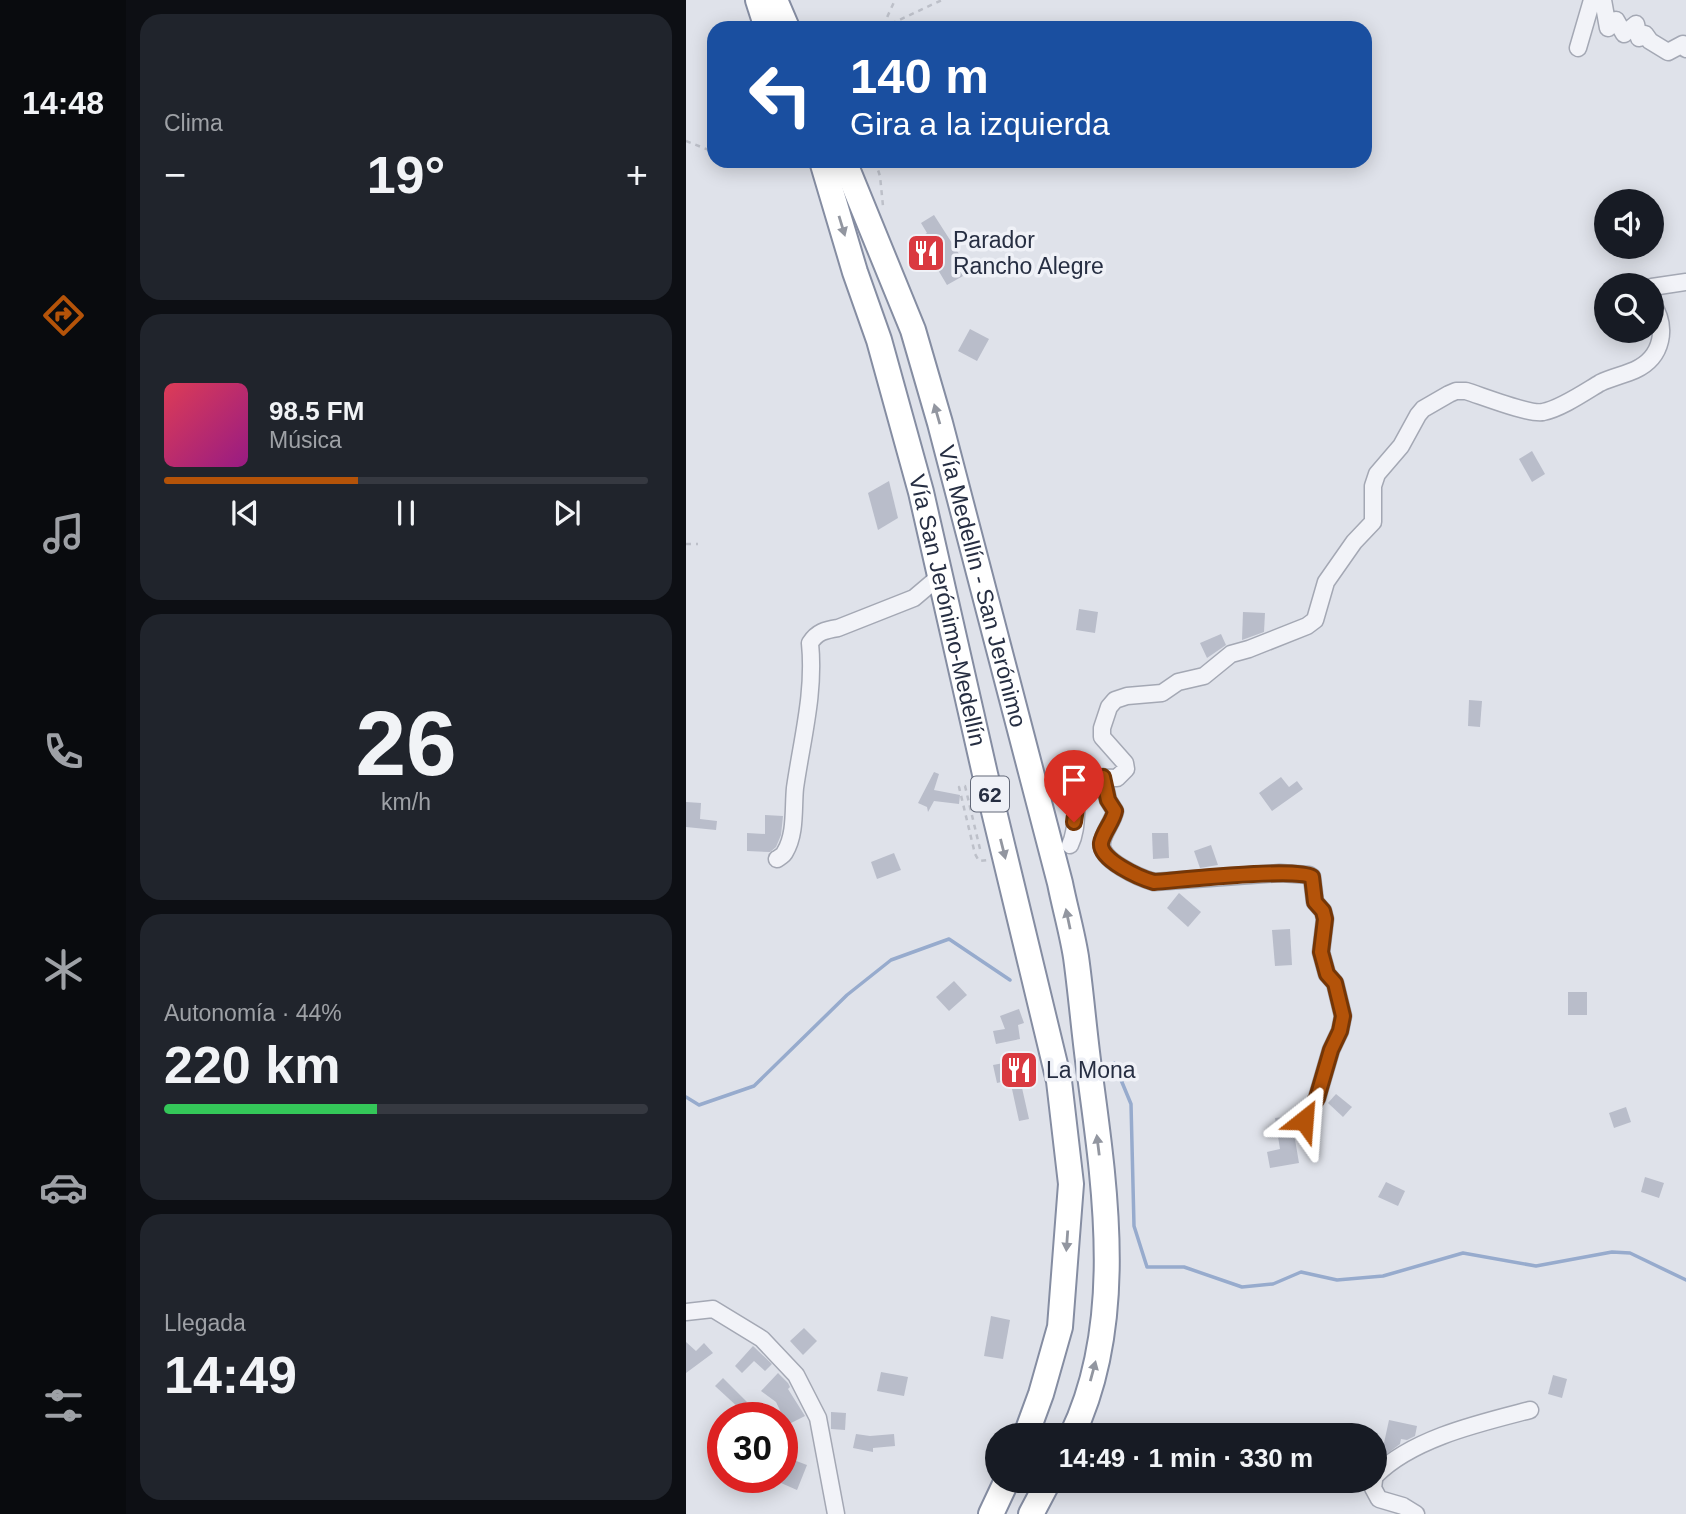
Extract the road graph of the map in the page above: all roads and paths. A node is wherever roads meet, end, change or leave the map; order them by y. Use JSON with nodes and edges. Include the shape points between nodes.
{"nodes":[{"id":1,"x":758,"y":0,"type":"edge"},
{"id":2,"x":775,"y":0,"type":"edge"},
{"id":3,"x":895,"y":0,"type":"edge"},
{"id":4,"x":942,"y":0,"type":"edge"},
{"id":5,"x":1592,"y":0,"type":"edge"},
{"id":6,"x":1604,"y":0,"type":"edge"},
{"id":7,"x":765,"y":21,"type":"edge"},
{"id":8,"x":784,"y":21,"type":"edge"},
{"id":9,"x":885,"y":21,"type":"edge"},
{"id":10,"x":897,"y":21,"type":"edge"},
{"id":11,"x":1578,"y":48,"type":"dead end"},
{"id":12,"x":1686,"y":49,"type":"edge"},
{"id":13,"x":686,"y":141,"type":"edge"},
{"id":14,"x":707,"y":149,"type":"edge"},
{"id":15,"x":824,"y":168,"type":"edge"},
{"id":16,"x":847,"y":168,"type":"edge"},
{"id":17,"x":877,"y":168,"type":"edge"},
{"id":18,"x":883,"y":212,"type":"dead end"},
{"id":19,"x":1686,"y":282,"type":"edge"},
{"id":20,"x":1664,"y":285,"type":"edge"},
{"id":21,"x":1661,"y":343,"type":"edge"},
{"id":22,"x":686,"y":544,"type":"edge"},
{"id":23,"x":698,"y":544,"type":"dead end"},
{"id":24,"x":940,"y":576,"type":"junction"},
{"id":25,"x":1103,"y":777,"type":"junction"},
{"id":26,"x":1070,"y":845,"type":"dead end"},
{"id":27,"x":980,"y":849,"type":"dead end"},
{"id":28,"x":1006,"y":858,"type":"junction"},
{"id":29,"x":777,"y":859,"type":"dead end"},
{"id":30,"x":1304,"y":1120,"type":"dead end"},
{"id":31,"x":686,"y":1312,"type":"edge"},
{"id":32,"x":1530,"y":1410,"type":"dead end"},
{"id":33,"x":1030,"y":1423,"type":"edge"},
{"id":34,"x":1078,"y":1423,"type":"edge"},
{"id":35,"x":1387,"y":1463,"type":"edge"},
{"id":36,"x":1001,"y":1493,"type":"edge"},
{"id":37,"x":1042,"y":1493,"type":"edge"},
{"id":38,"x":1376,"y":1493,"type":"edge"},
{"id":39,"x":836,"y":1514,"type":"edge"},
{"id":40,"x":991,"y":1514,"type":"edge"},
{"id":41,"x":1031,"y":1514,"type":"edge"},
{"id":42,"x":1416,"y":1514,"type":"edge"}],
"edges":[{"from":1,"to":7,"type":"highway"},
{"from":2,"to":8,"type":"highway"},
{"from":3,"to":9,"type":"path"},
{"from":4,"to":10,"type":"path"},
{"from":5,"to":11,"type":"street"},
{"from":6,"to":12,"type":"street","via":[[1608,28],[1616,20],[1624,34],[1636,24],[1639,38],[1645,34],[1668,52],[1683,44]]},
{"from":13,"to":14,"type":"path"},
{"from":15,"to":24,"type":"highway","name":"Vía San Jerónimo-Medellín","number":"62","one_way":true,"via":[[879,340]]},
{"from":34,"to":16,"type":"highway","name":"Vía Medellín - San Jerónimo","number":"62","one_way":true,"via":[[1098,1353],[1106,1288],[1104,1192],[1076,956],[913,330]]},
{"from":17,"to":18,"type":"path"},
{"from":19,"to":20,"type":"street"},
{"from":21,"to":25,"type":"street","via":[[1645,364],[1550,410],[1535,412],[1466,391],[1456,391],[1423,409],[1377,474],[1374,522],[1326,582],[1315,620],[1231,654],[1204,676],[1178,682],[1162,693],[1115,700],[1101,728],[1102,737],[1126,769],[1117,778]]},
{"from":22,"to":23,"type":"path"},
{"from":24,"to":28,"type":"highway","name":"Vía San Jerónimo-Medellín","number":"62","one_way":true},
{"from":24,"to":29,"type":"street","via":[[914,598],[825,630],[810,643],[811,698],[793,823],[785,854]]},
{"from":25,"to":26,"type":"street","via":[[1077,795]]},
{"from":25,"to":30,"type":"street","via":[[1115,811],[1102,849],[1113,863],[1138,877],[1154,882],[1280,873],[1312,877],[1315,902],[1325,919],[1321,952],[1343,1016],[1317,1098]]},
{"from":27,"to":28,"type":"path","via":[[965,786],[959,787],[979,861]]},
{"from":28,"to":33,"type":"highway","name":"Vía San Jerónimo-Medellín","number":"62","one_way":true,"via":[[1059,1081],[1070,1184],[1060,1327]]},
{"from":31,"to":39,"type":"street","via":[[713,1309],[762,1339],[796,1375],[818,1418]]},
{"from":32,"to":35,"type":"street","via":[[1442,1435]]},
{"from":36,"to":40,"type":"highway"},
{"from":37,"to":41,"type":"highway"},
{"from":38,"to":42,"type":"street","via":[[1379,1499]]}]}
